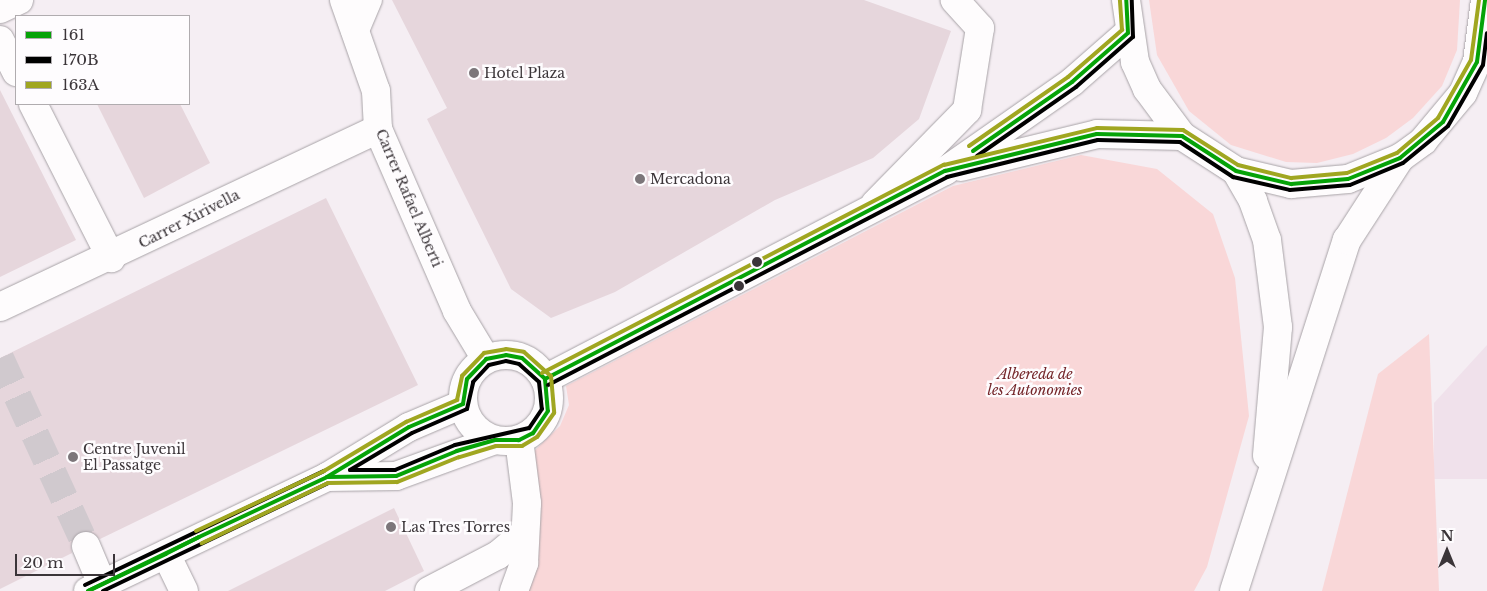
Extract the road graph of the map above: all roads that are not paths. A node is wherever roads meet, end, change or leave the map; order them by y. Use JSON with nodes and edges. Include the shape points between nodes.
{"nodes":[{"id":1,"x":20,"y":0,"type":"edge"},
{"id":2,"x":344,"y":0,"type":"edge"},
{"id":3,"x":368,"y":0,"type":"edge"},
{"id":4,"x":955,"y":0,"type":"edge"},
{"id":5,"x":1126,"y":0,"type":"edge"},
{"id":6,"x":1485,"y":0,"type":"edge"},
{"id":7,"x":0,"y":9,"type":"edge"},
{"id":8,"x":355,"y":30,"type":"junction"},
{"id":9,"x":1128,"y":34,"type":"junction"},
{"id":10,"x":0,"y":40,"type":"edge"},
{"id":11,"x":15,"y":70,"type":"edge"},
{"id":12,"x":33,"y":105,"type":"edge"},
{"id":13,"x":378,"y":130,"type":"junction"},
{"id":14,"x":1182,"y":136,"type":"junction"},
{"id":15,"x":1400,"y":158,"type":"junction"},
{"id":16,"x":946,"y":170,"type":"junction"},
{"id":17,"x":1236,"y":170,"type":"junction"},
{"id":18,"x":875,"y":204,"type":"junction"},
{"id":19,"x":111,"y":258,"type":"junction"},
{"id":20,"x":0,"y":307,"type":"edge"},
{"id":21,"x":486,"y":359,"type":"junction"},
{"id":22,"x":545,"y":379,"type":"junction"},
{"id":23,"x":463,"y":404,"type":"junction"},
{"id":24,"x":507,"y":440,"type":"junction"},
{"id":25,"x":327,"y":477,"type":"junction"},
{"id":26,"x":1265,"y":491,"type":"junction"},
{"id":27,"x":524,"y":534,"type":"junction"},
{"id":28,"x":86,"y":546,"type":"tunnel mouth"},
{"id":29,"x":166,"y":554,"type":"junction"},
{"id":30,"x":451,"y":587,"type":"edge"},
{"id":31,"x":95,"y":588,"type":"edge"},
{"id":32,"x":184,"y":591,"type":"edge"},
{"id":33,"x":514,"y":591,"type":"edge"},
{"id":34,"x":1234,"y":591,"type":"edge"}],
"edges":[{"from":1,"to":7,"type":"street"},
{"from":2,"to":8,"type":"street","name":"Carrer Rafael Alberti"},
{"from":3,"to":8,"type":"street"},
{"from":4,"to":18,"type":"street","via":[[980,28],[966,110]]},
{"from":5,"to":9,"type":"street"},
{"from":6,"to":15,"type":"street","via":[[1477,62],[1462,93],[1443,122]]},
{"from":8,"to":13,"type":"street","name":"Carrer Rafael Alberti","via":[[376,91]]},
{"from":9,"to":14,"type":"street","via":[[1147,89]]},
{"from":9,"to":16,"type":"street","via":[[1072,82]]},
{"from":10,"to":11,"type":"street"},
{"from":12,"to":19,"type":"street"},
{"from":13,"to":19,"type":"street","name":"Carrer Xirivella","via":[[325,150]]},
{"from":13,"to":21,"type":"street","name":"Carrer Rafael Alberti","via":[[457,311]]},
{"from":14,"to":16,"type":"street","via":[[1097,134]]},
{"from":14,"to":17,"type":"street"},
{"from":15,"to":17,"type":"street","via":[[1348,179],[1291,184]]},
{"from":15,"to":26,"type":"street","via":[[1347,240],[1304,381]]},
{"from":16,"to":18,"type":"street"},
{"from":17,"to":26,"type":"street","via":[[1253,200],[1267,240],[1278,327]]},
{"from":18,"to":22,"type":"street"},
{"from":19,"to":20,"type":"street","name":"Carrer Xirivella"},
{"from":21,"to":22,"type":"street","via":[[506,355],[522,358]]},
{"from":21,"to":23,"type":"street","via":[[467,379]]},
{"from":22,"to":24,"type":"street","via":[[548,411],[533,433]]},
{"from":23,"to":24,"type":"street","via":[[476,430]]},
{"from":23,"to":25,"type":"street","via":[[409,427]]},
{"from":24,"to":25,"type":"street","via":[[396,476]]},
{"from":24,"to":27,"type":"street","via":[[527,484]]},
{"from":25,"to":29,"type":"street"},
{"from":26,"to":34,"type":"street"},
{"from":27,"to":30,"type":"street"},
{"from":27,"to":33,"type":"street","via":[[524,563]]},
{"from":28,"to":31,"type":"street"},
{"from":29,"to":31,"type":"street"},
{"from":29,"to":32,"type":"street"}]}
